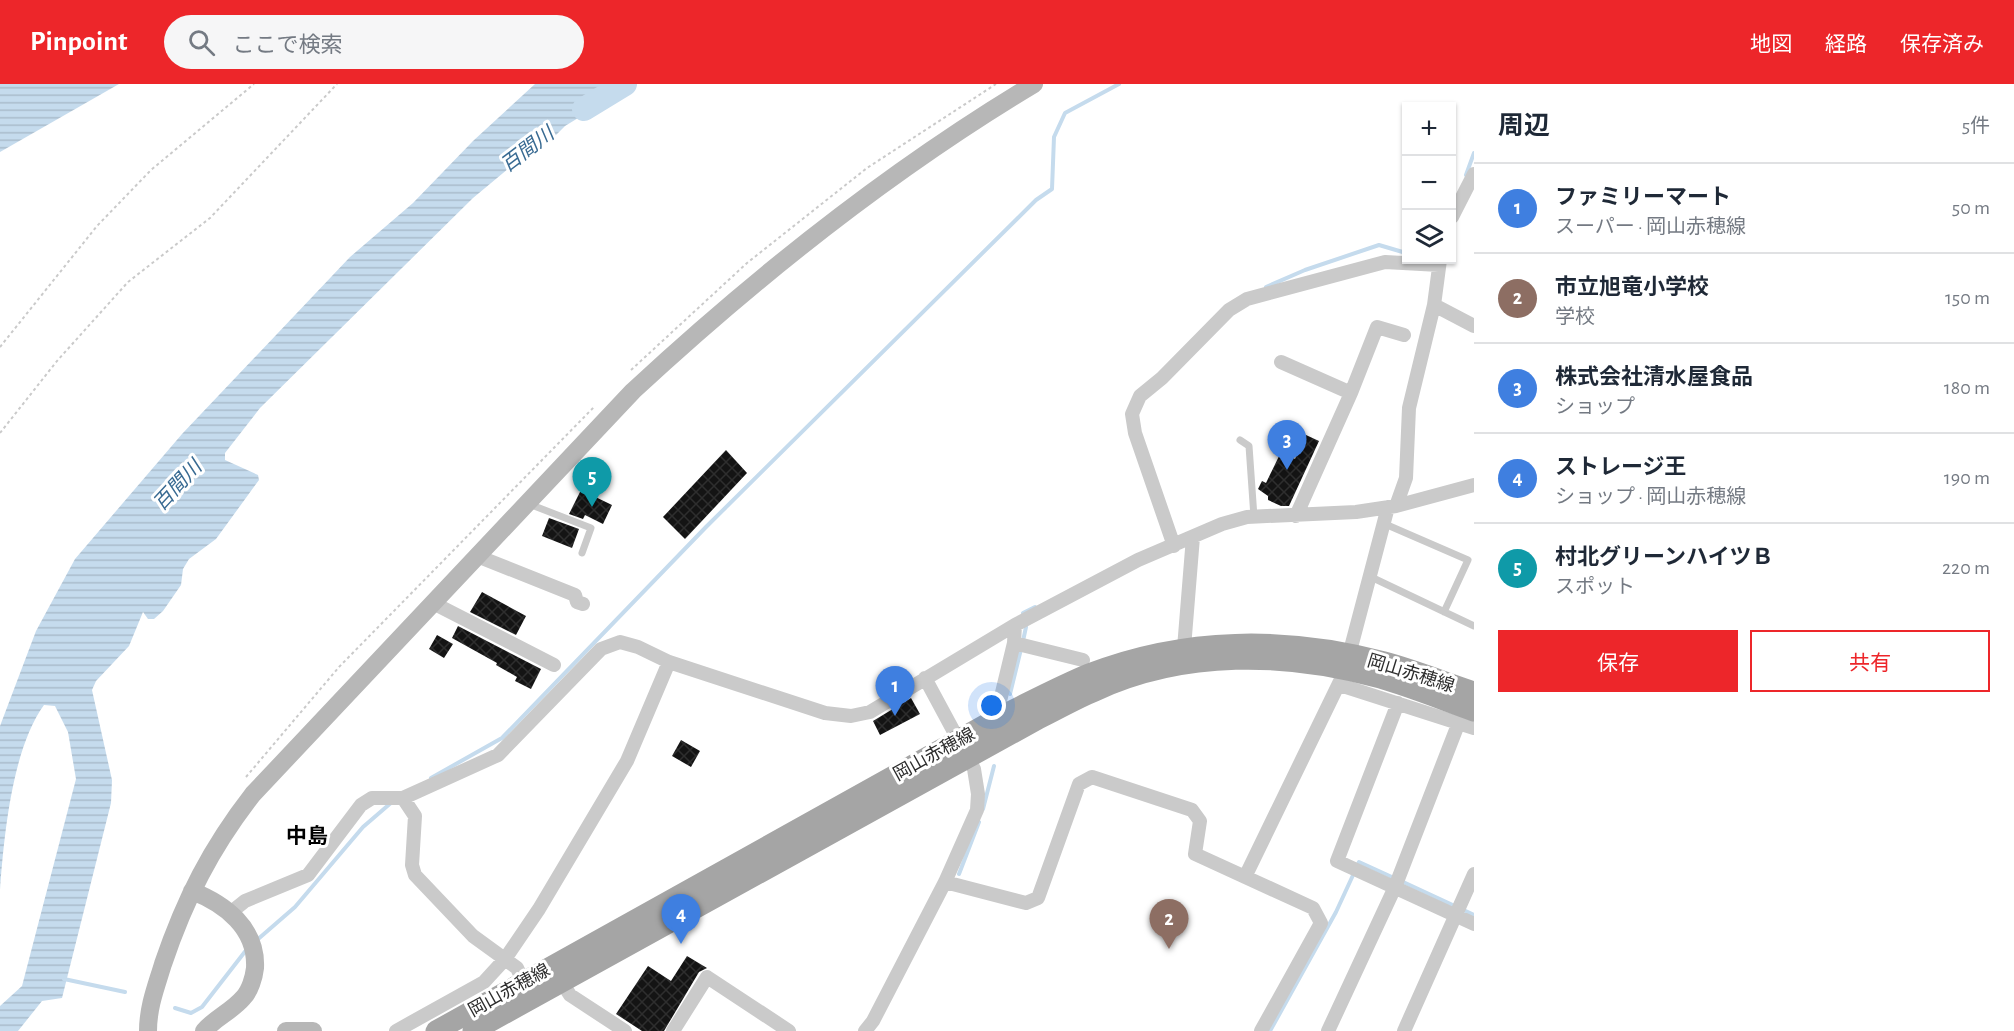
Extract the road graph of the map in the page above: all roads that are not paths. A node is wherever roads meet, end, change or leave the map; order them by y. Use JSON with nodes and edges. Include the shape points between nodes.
{"nodes":[{"id":1,"x":1034,"y":84,"type":"edge"},
{"id":2,"x":1473,"y":178,"type":"edge"},
{"id":3,"x":1456,"y":210,"type":"edge"},
{"id":4,"x":1402,"y":262,"type":"edge"},
{"id":5,"x":1440,"y":264,"type":"edge"},
{"id":6,"x":1434,"y":305,"type":"junction"},
{"id":7,"x":1474,"y":326,"type":"edge"},
{"id":8,"x":1404,"y":335,"type":"dead end"},
{"id":9,"x":1281,"y":362,"type":"dead end"},
{"id":10,"x":1351,"y":393,"type":"junction"},
{"id":11,"x":1240,"y":440,"type":"dead end"},
{"id":12,"x":1474,"y":484,"type":"edge"},
{"id":13,"x":527,"y":503,"type":"junction"},
{"id":14,"x":1392,"y":507,"type":"junction"},
{"id":15,"x":1296,"y":516,"type":"junction"},
{"id":16,"x":1254,"y":517,"type":"junction"},
{"id":17,"x":1385,"y":524,"type":"junction"},
{"id":18,"x":1193,"y":537,"type":"junction"},
{"id":19,"x":1174,"y":546,"type":"junction"},
{"id":20,"x":582,"y":553,"type":"dead end"},
{"id":21,"x":477,"y":556,"type":"junction"},
{"id":22,"x":1371,"y":577,"type":"junction"},
{"id":23,"x":433,"y":603,"type":"junction"},
{"id":24,"x":583,"y":604,"type":"dead end"},
{"id":25,"x":1444,"y":612,"type":"junction"},
{"id":26,"x":1022,"y":622,"type":"junction"},
{"id":27,"x":1474,"y":626,"type":"edge"},
{"id":28,"x":1019,"y":644,"type":"junction"},
{"id":29,"x":1184,"y":648,"type":"junction"},
{"id":30,"x":1083,"y":660,"type":"dead end"},
{"id":31,"x":669,"y":662,"type":"junction"},
{"id":32,"x":554,"y":665,"type":"dead end"},
{"id":33,"x":1345,"y":670,"type":"junction"},
{"id":34,"x":925,"y":678,"type":"junction"},
{"id":35,"x":1474,"y":692,"type":"edge"},
{"id":36,"x":1000,"y":701,"type":"dead end"},
{"id":37,"x":1398,"y":703,"type":"junction"},
{"id":38,"x":1467,"y":717,"type":"edge"},
{"id":39,"x":1474,"y":728,"type":"edge"},
{"id":40,"x":964,"y":749,"type":"junction"},
{"id":41,"x":403,"y":798,"type":"junction"},
{"id":42,"x":1474,"y":874,"type":"edge"},
{"id":43,"x":1245,"y":877,"type":"junction"},
{"id":44,"x":945,"y":882,"type":"junction"},
{"id":45,"x":1397,"y":882,"type":"junction"},
{"id":46,"x":192,"y":891,"type":"junction"},
{"id":47,"x":1459,"y":911,"type":"junction"},
{"id":48,"x":233,"y":916,"type":"junction"},
{"id":49,"x":1474,"y":924,"type":"edge"},
{"id":50,"x":504,"y":959,"type":"junction"},
{"id":51,"x":523,"y":981,"type":"junction"},
{"id":52,"x":561,"y":981,"type":"junction"},
{"id":53,"x":147,"y":1031,"type":"edge"},
{"id":54,"x":204,"y":1031,"type":"edge"},
{"id":55,"x":286,"y":1031,"type":"edge"},
{"id":56,"x":313,"y":1031,"type":"edge"},
{"id":57,"x":396,"y":1031,"type":"edge"},
{"id":58,"x":436,"y":1031,"type":"edge"},
{"id":59,"x":473,"y":1031,"type":"edge"},
{"id":60,"x":625,"y":1031,"type":"edge"},
{"id":61,"x":674,"y":1031,"type":"edge"},
{"id":62,"x":789,"y":1031,"type":"edge"},
{"id":63,"x":865,"y":1031,"type":"edge"},
{"id":64,"x":1261,"y":1031,"type":"edge"},
{"id":65,"x":1328,"y":1031,"type":"edge"},
{"id":66,"x":1404,"y":1031,"type":"edge"}],
"edges":[{"from":1,"to":13,"type":"street","via":[[920,157],[761,276],[633,390]]},
{"from":2,"to":3,"type":"street"},
{"from":4,"to":19,"type":"street","via":[[1385,262],[1247,299],[1229,310],[1140,396],[1132,414],[1135,433]]},
{"from":5,"to":6,"type":"street"},
{"from":6,"to":7,"type":"street"},
{"from":6,"to":14,"type":"street","via":[[1409,408],[1406,478]]},
{"from":8,"to":10,"type":"street","via":[[1377,327]]},
{"from":9,"to":10,"type":"street"},
{"from":10,"to":15,"type":"street"},
{"from":11,"to":16,"type":"lane","via":[[1249,446]]},
{"from":12,"to":14,"type":"street"},
{"from":13,"to":20,"type":"lane","via":[[591,528]]},
{"from":13,"to":21,"type":"street"},
{"from":14,"to":15,"type":"street"},
{"from":14,"to":17,"type":"street"},
{"from":15,"to":16,"type":"street"},
{"from":16,"to":18,"type":"street","via":[[1222,524]]},
{"from":17,"to":22,"type":"street"},
{"from":17,"to":25,"type":"lane","via":[[1468,560]]},
{"from":18,"to":19,"type":"street"},
{"from":18,"to":29,"type":"street"},
{"from":19,"to":26,"type":"street","via":[[1138,560]]},
{"from":21,"to":23,"type":"street"},
{"from":21,"to":24,"type":"street","via":[[575,595],[577,602]]},
{"from":22,"to":25,"type":"lane"},
{"from":22,"to":33,"type":"street"},
{"from":23,"to":32,"type":"street"},
{"from":23,"to":46,"type":"street","via":[[253,794],[220,837]]},
{"from":25,"to":27,"type":"lane"},
{"from":26,"to":28,"type":"street"},
{"from":26,"to":34,"type":"street"},
{"from":28,"to":30,"type":"street"},
{"from":28,"to":36,"type":"street"},
{"from":29,"to":33,"type":"main road","name":"岡山赤穂線","via":[[1266,642]]},
{"from":29,"to":40,"type":"main road","name":"岡山赤穂線","via":[[1089,674],[1003,715]]},
{"from":31,"to":34,"type":"street","via":[[825,713],[851,716],[870,712]]},
{"from":31,"to":41,"type":"street","via":[[620,642],[601,649],[498,755]]},
{"from":31,"to":50,"type":"street","via":[[627,762],[539,909]]},
{"from":33,"to":35,"type":"main road","name":"岡山赤穂線","via":[[1384,662]]},
{"from":33,"to":37,"type":"street"},
{"from":33,"to":38,"type":"main road","name":"岡山赤穂線","via":[[1379,678]]},
{"from":33,"to":40,"type":"main road","name":"岡山赤穂線","via":[[1266,659],[1195,662],[1145,673],[1096,690]]},
{"from":33,"to":43,"type":"street"},
{"from":34,"to":40,"type":"street"},
{"from":37,"to":38,"type":"street"},
{"from":37,"to":45,"type":"street","via":[[1337,861]]},
{"from":38,"to":39,"type":"street"},
{"from":38,"to":45,"type":"street"},
{"from":40,"to":44,"type":"street","via":[[976,779],[977,810]]},
{"from":40,"to":51,"type":"main road","name":"岡山赤穂線"},
{"from":40,"to":52,"type":"main road","name":"岡山赤穂線"},
{"from":41,"to":48,"type":"street","via":[[372,798],[361,805],[308,875],[244,901]]},
{"from":41,"to":50,"type":"street","via":[[415,816],[415,875],[472,936]]},
{"from":42,"to":47,"type":"street"},
{"from":43,"to":44,"type":"street","via":[[1195,854],[1200,821],[1192,810],[1092,777],[1079,784],[1038,898],[1026,903]]},
{"from":43,"to":64,"type":"street","via":[[1313,908],[1321,923]]},
{"from":44,"to":63,"type":"street"},
{"from":45,"to":47,"type":"street"},
{"from":45,"to":65,"type":"street"},
{"from":46,"to":48,"type":"street","via":[[215,900]]},
{"from":46,"to":53,"type":"street","via":[[177,922],[148,1009]]},
{"from":47,"to":49,"type":"street"},
{"from":47,"to":66,"type":"street"},
{"from":48,"to":54,"type":"street","via":[[251,940],[254,976],[244,998]]},
{"from":50,"to":51,"type":"street","via":[[517,968]]},
{"from":50,"to":57,"type":"street","via":[[484,982]]},
{"from":51,"to":58,"type":"main road","name":"岡山赤穂線"},
{"from":52,"to":59,"type":"main road","name":"岡山赤穂線"},
{"from":52,"to":60,"type":"street","via":[[570,995]]},
{"from":55,"to":56,"type":"street"},
{"from":61,"to":62,"type":"street","via":[[707,976]]}]}
